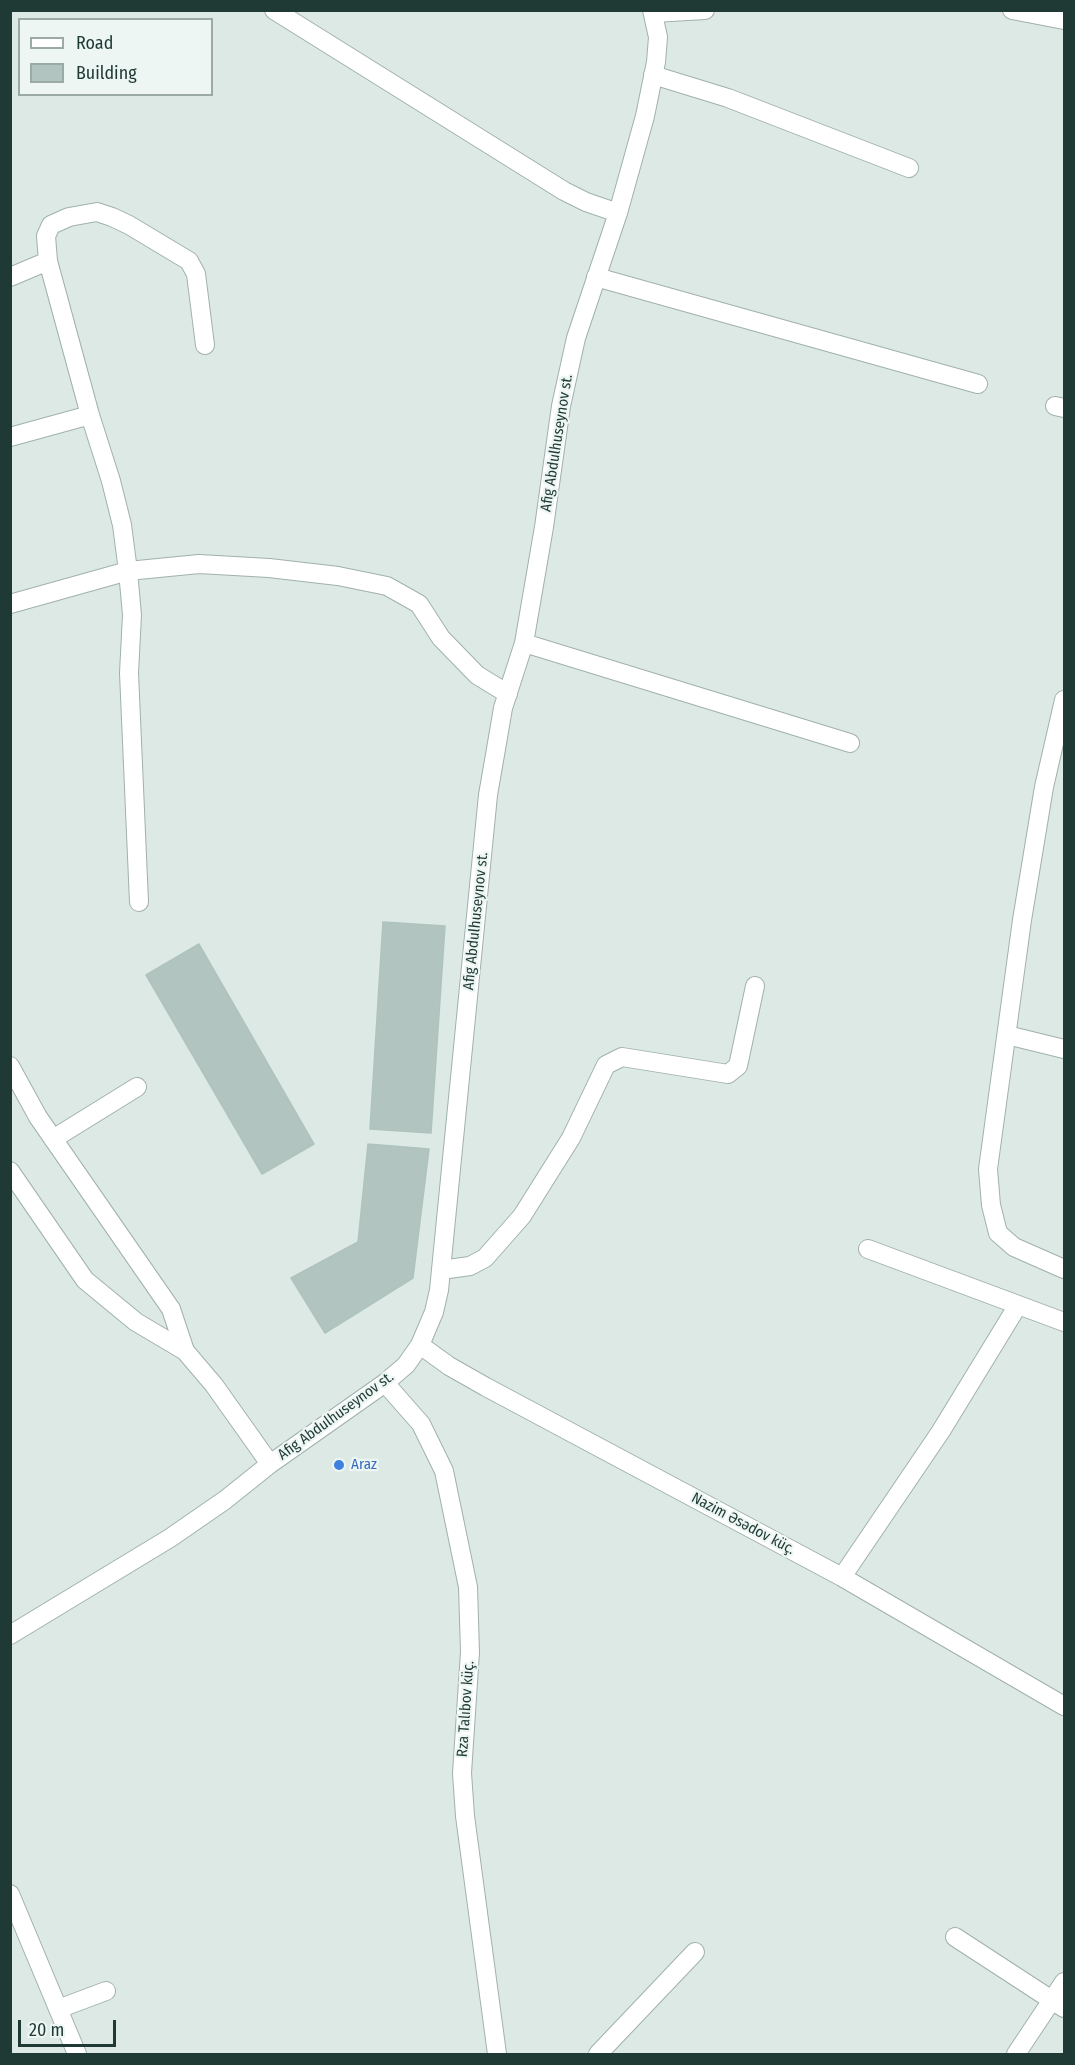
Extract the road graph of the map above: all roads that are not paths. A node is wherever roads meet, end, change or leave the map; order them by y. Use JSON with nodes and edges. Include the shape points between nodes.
{"nodes":[{"id":1,"x":274,"y":10,"type":"edge"},
{"id":2,"x":705,"y":10,"type":"edge"},
{"id":3,"x":1012,"y":10,"type":"edge"},
{"id":4,"x":653,"y":12,"type":"edge"},
{"id":5,"x":1065,"y":20,"type":"edge"},
{"id":6,"x":653,"y":75,"type":"junction"},
{"id":7,"x":909,"y":168,"type":"dead end"},
{"id":8,"x":618,"y":213,"type":"junction"},
{"id":9,"x":48,"y":261,"type":"junction"},
{"id":10,"x":596,"y":277,"type":"junction"},
{"id":11,"x":10,"y":278,"type":"edge"},
{"id":12,"x":204,"y":345,"type":"dead end"},
{"id":13,"x":978,"y":384,"type":"dead end"},
{"id":14,"x":90,"y":415,"type":"junction"},
{"id":15,"x":10,"y":437,"type":"edge"},
{"id":16,"x":128,"y":571,"type":"junction"},
{"id":17,"x":10,"y":604,"type":"edge"},
{"id":18,"x":524,"y":643,"type":"junction"},
{"id":19,"x":508,"y":694,"type":"junction"},
{"id":20,"x":1065,"y":700,"type":"edge"},
{"id":21,"x":850,"y":743,"type":"dead end"},
{"id":22,"x":140,"y":902,"type":"dead end"},
{"id":23,"x":755,"y":986,"type":"dead end"},
{"id":24,"x":1007,"y":1035,"type":"junction"},
{"id":25,"x":1065,"y":1049,"type":"edge"},
{"id":26,"x":10,"y":1066,"type":"edge"},
{"id":27,"x":137,"y":1087,"type":"dead end"},
{"id":28,"x":53,"y":1138,"type":"junction"},
{"id":29,"x":10,"y":1172,"type":"edge"},
{"id":30,"x":868,"y":1249,"type":"dead end"},
{"id":31,"x":1065,"y":1269,"type":"edge"},
{"id":32,"x":441,"y":1270,"type":"junction"},
{"id":33,"x":1018,"y":1305,"type":"junction"},
{"id":34,"x":1065,"y":1322,"type":"edge"},
{"id":35,"x":420,"y":1345,"type":"junction"},
{"id":36,"x":185,"y":1351,"type":"junction"},
{"id":37,"x":386,"y":1383,"type":"junction"},
{"id":38,"x":270,"y":1464,"type":"junction"},
{"id":39,"x":842,"y":1577,"type":"junction"},
{"id":40,"x":10,"y":1635,"type":"edge"},
{"id":41,"x":1065,"y":1706,"type":"edge"},
{"id":42,"x":10,"y":1894,"type":"edge"},
{"id":43,"x":955,"y":1937,"type":"dead end"},
{"id":44,"x":695,"y":1952,"type":"dead end"},
{"id":45,"x":1065,"y":1982,"type":"edge"},
{"id":46,"x":106,"y":1991,"type":"dead end"},
{"id":47,"x":1058,"y":2004,"type":"edge"},
{"id":48,"x":58,"y":2009,"type":"junction"},
{"id":49,"x":77,"y":2055,"type":"edge"},
{"id":50,"x":497,"y":2055,"type":"edge"},
{"id":51,"x":598,"y":2055,"type":"edge"},
{"id":52,"x":1016,"y":2055,"type":"edge"}],
"edges":[{"from":1,"to":8,"type":"street","via":[[564,191]]},
{"from":2,"to":4,"type":"street"},
{"from":3,"to":5,"type":"street"},
{"from":4,"to":6,"type":"street","name":"Afig Abdulhuseynov st.","via":[[658,37]]},
{"from":6,"to":7,"type":"street","via":[[728,98]]},
{"from":6,"to":8,"type":"street","name":"Afig Abdulhuseynov st."},
{"from":8,"to":10,"type":"street","name":"Afig Abdulhuseynov st."},
{"from":9,"to":11,"type":"street"},
{"from":9,"to":12,"type":"street","via":[[46,237],[51,225],[97,212],[129,225],[189,261],[196,274]]},
{"from":9,"to":14,"type":"street"},
{"from":10,"to":13,"type":"street"},
{"from":10,"to":18,"type":"street","name":"Afig Abdulhuseynov st.","via":[[576,338],[561,406]]},
{"from":14,"to":15,"type":"street"},
{"from":14,"to":16,"type":"street","via":[[122,525]]},
{"from":16,"to":17,"type":"street"},
{"from":16,"to":19,"type":"street","via":[[199,564],[269,568],[387,586],[419,604],[441,638],[477,675]]},
{"from":16,"to":22,"type":"street"},
{"from":18,"to":19,"type":"street","name":"Afig Abdulhuseynov st."},
{"from":18,"to":21,"type":"street"},
{"from":19,"to":32,"type":"street","name":"Afig Abdulhuseynov st.","via":[[488,795]]},
{"from":20,"to":24,"type":"street","via":[[1044,787]]},
{"from":23,"to":32,"type":"street","via":[[738,1066],[728,1074],[622,1057],[606,1065],[571,1138],[522,1216],[485,1258],[470,1266]]},
{"from":24,"to":25,"type":"street"},
{"from":24,"to":31,"type":"street","via":[[988,1169],[991,1205],[998,1233],[1014,1247]]},
{"from":26,"to":28,"type":"street"},
{"from":27,"to":28,"type":"street"},
{"from":28,"to":36,"type":"street","via":[[171,1309]]},
{"from":29,"to":36,"type":"street","via":[[85,1280],[136,1322]]},
{"from":30,"to":33,"type":"street"},
{"from":32,"to":35,"type":"street","name":"Afig Abdulhuseynov st.","via":[[434,1312]]},
{"from":33,"to":34,"type":"street"},
{"from":33,"to":39,"type":"street","via":[[941,1431]]},
{"from":35,"to":37,"type":"street","name":"Afig Abdulhuseynov st."},
{"from":35,"to":39,"type":"street","name":"Nazim Əsədov küç.","via":[[486,1387]]},
{"from":36,"to":38,"type":"street"},
{"from":37,"to":38,"type":"street","name":"Afig Abdulhuseynov st."},
{"from":37,"to":50,"type":"street","name":"Rza Talıbov küç.","via":[[421,1424],[444,1471],[468,1587],[470,1652],[462,1773]]},
{"from":38,"to":40,"type":"street","name":"Afig Abdulhuseynov st.","via":[[170,1538]]},
{"from":39,"to":41,"type":"street","name":"Nazim Əsədov küç."},
{"from":42,"to":48,"type":"street"},
{"from":43,"to":47,"type":"street"},
{"from":44,"to":51,"type":"street"},
{"from":45,"to":47,"type":"street"},
{"from":46,"to":48,"type":"street"},
{"from":47,"to":52,"type":"street"},
{"from":48,"to":49,"type":"street"}]}
